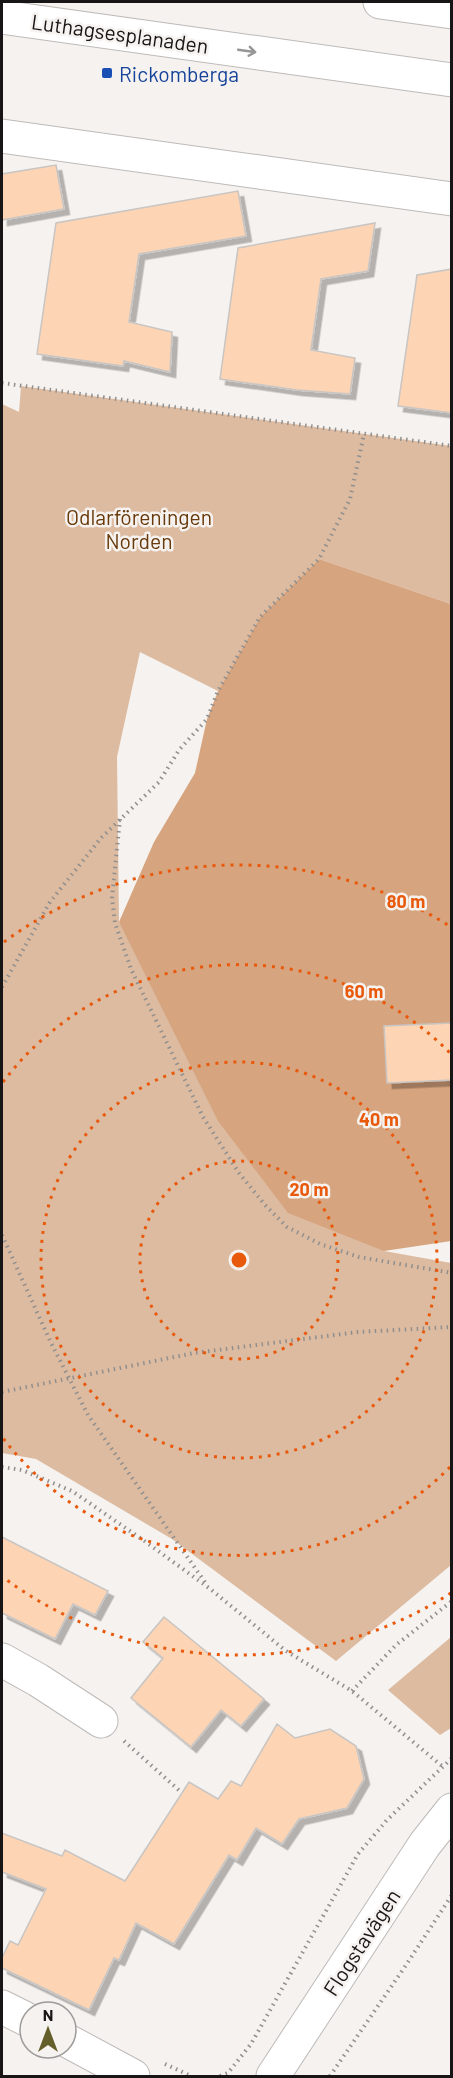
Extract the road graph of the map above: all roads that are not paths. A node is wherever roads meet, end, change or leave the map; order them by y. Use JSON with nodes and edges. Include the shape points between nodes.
{"nodes":[{"id":1,"x":380,"y":2,"type":"edge"},
{"id":2,"x":452,"y":12,"type":"edge"},
{"id":3,"x":2,"y":17,"type":"edge"},
{"id":4,"x":452,"y":80,"type":"edge"},
{"id":5,"x":2,"y":136,"type":"edge"},
{"id":6,"x":452,"y":199,"type":"edge"},
{"id":7,"x":2,"y":1660,"type":"edge"},
{"id":8,"x":101,"y":1721,"type":"road end"},
{"id":9,"x":452,"y":1810,"type":"edge"},
{"id":10,"x":2,"y":2007,"type":"edge"},
{"id":11,"x":18,"y":2015,"type":"edge"},
{"id":12,"x":78,"y":2046,"type":"edge"},
{"id":13,"x":133,"y":2076,"type":"edge"},
{"id":14,"x":273,"y":2076,"type":"edge"}],
"edges":[{"from":1,"to":2,"type":"street"},
{"from":3,"to":4,"type":"street","name":"Luthagsesplanaden","one_way":true},
{"from":5,"to":6,"type":"street"},
{"from":7,"to":8,"type":"street"},
{"from":9,"to":14,"type":"street","name":"Flogstavägen","via":[[425,1844]]},
{"from":10,"to":11,"type":"street"},
{"from":12,"to":13,"type":"street"}]}
